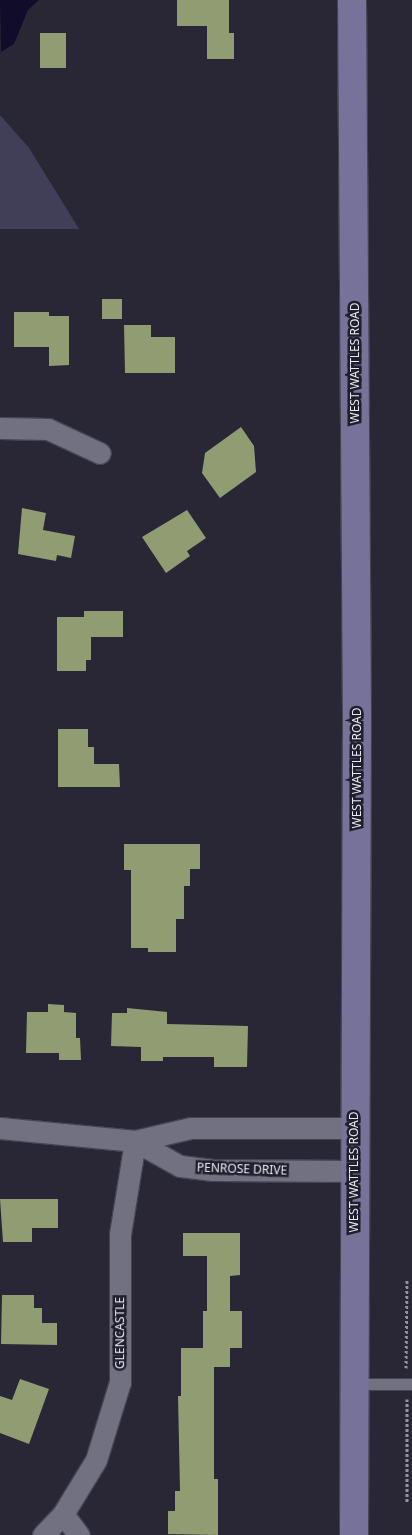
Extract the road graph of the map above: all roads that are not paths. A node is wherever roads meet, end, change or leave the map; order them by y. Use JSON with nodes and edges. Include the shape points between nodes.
{"nodes":[{"id":1,"x":352,"y":0,"type":"edge"},
{"id":2,"x":0,"y":428,"type":"edge"},
{"id":3,"x":100,"y":452,"type":"dead end"},
{"id":4,"x":0,"y":1128,"type":"edge"},
{"id":5,"x":354,"y":1128,"type":"junction"},
{"id":6,"x":135,"y":1141,"type":"junction"},
{"id":7,"x":355,"y":1171,"type":"junction"},
{"id":8,"x":353,"y":1384,"type":"junction"},
{"id":9,"x":412,"y":1384,"type":"edge"},
{"id":10,"x":64,"y":1514,"type":"junction"},
{"id":11,"x":43,"y":1535,"type":"edge"},
{"id":12,"x":79,"y":1535,"type":"edge"},
{"id":13,"x":354,"y":1535,"type":"edge"}],
"edges":[{"from":1,"to":5,"type":"street","name":"WEST WATTLES ROAD","via":[[356,678]]},
{"from":2,"to":3,"type":"street","via":[[48,429]]},
{"from":4,"to":6,"type":"street","name":"PENROSE DRIVE"},
{"from":5,"to":6,"type":"street","name":"PENROSE DRIVE","via":[[191,1128]]},
{"from":5,"to":7,"type":"street","name":"WEST WATTLES ROAD"},
{"from":6,"to":7,"type":"street","name":"PENROSE DRIVE","via":[[180,1166],[213,1170]]},
{"from":6,"to":10,"type":"street","name":"GLENCASTLE","via":[[120,1234],[120,1382],[96,1460]]},
{"from":7,"to":8,"type":"street","name":"WEST WATTLES ROAD"},
{"from":8,"to":9,"type":"lane"},
{"from":8,"to":13,"type":"street","name":"WEST WATTLES ROAD"},
{"from":10,"to":11,"type":"street","name":"GLENCASTLE"},
{"from":10,"to":12,"type":"street"}]}
